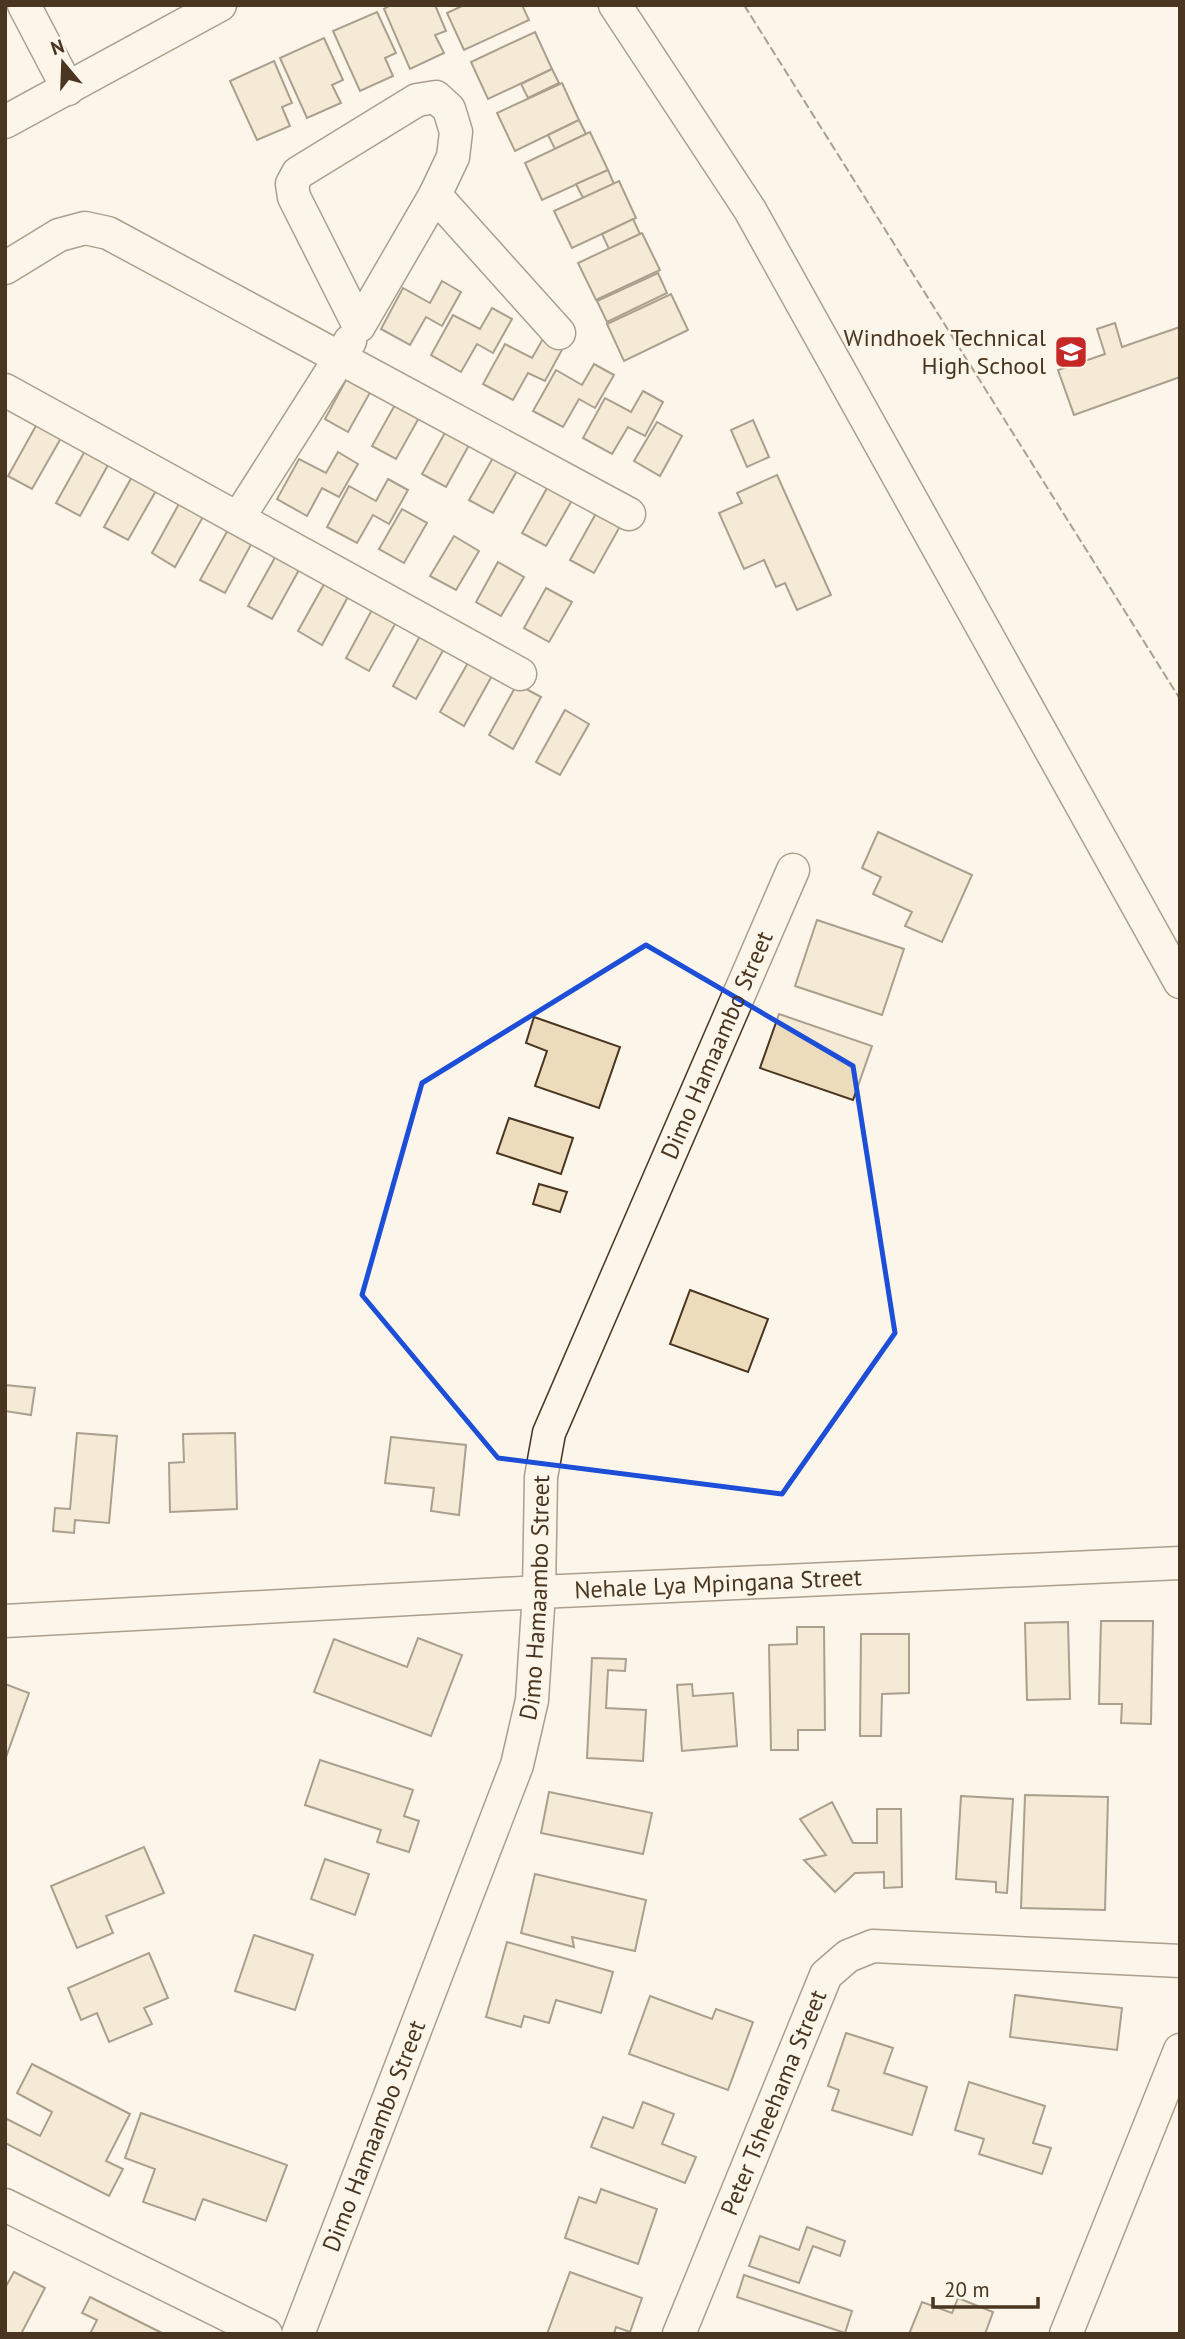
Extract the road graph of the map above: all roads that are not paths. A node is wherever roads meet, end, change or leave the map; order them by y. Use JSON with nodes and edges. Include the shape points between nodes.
{"nodes":[{"id":1,"x":24,"y":5,"type":"edge"},
{"id":2,"x":220,"y":5,"type":"edge"},
{"id":3,"x":615,"y":5,"type":"edge"},
{"id":4,"x":68,"y":89,"type":"junction"},
{"id":5,"x":5,"y":122,"type":"edge"},
{"id":6,"x":435,"y":195,"type":"junction"},
{"id":7,"x":5,"y":268,"type":"edge"},
{"id":8,"x":359,"y":326,"type":"junction"},
{"id":9,"x":559,"y":333,"type":"dead end"},
{"id":10,"x":340,"y":358,"type":"junction"},
{"id":11,"x":5,"y":390,"type":"edge"},
{"id":12,"x":629,"y":514,"type":"dead end"},
{"id":13,"x":239,"y":517,"type":"junction"},
{"id":14,"x":520,"y":674,"type":"dead end"},
{"id":15,"x":793,"y":870,"type":"dead end"},
{"id":16,"x":1180,"y":982,"type":"edge"},
{"id":17,"x":1180,"y":1563,"type":"edge"},
{"id":18,"x":539,"y":1592,"type":"junction"},
{"id":19,"x":5,"y":1621,"type":"edge"},
{"id":20,"x":1180,"y":1961,"type":"edge"},
{"id":21,"x":1180,"y":2050,"type":"edge"},
{"id":22,"x":5,"y":2206,"type":"edge"},
{"id":23,"x":266,"y":2334,"type":"edge"},
{"id":24,"x":298,"y":2334,"type":"edge"},
{"id":25,"x":679,"y":2334,"type":"edge"},
{"id":26,"x":1066,"y":2334,"type":"edge"}],
"edges":[{"from":1,"to":4,"type":"street"},
{"from":2,"to":4,"type":"street"},
{"from":3,"to":16,"type":"street","via":[[750,210]]},
{"from":4,"to":5,"type":"street"},
{"from":6,"to":8,"type":"street"},
{"from":6,"to":8,"type":"street","via":[[453,157],[456,132],[449,109],[436,97],[417,100],[298,173],[292,184],[293,197]]},
{"from":6,"to":9,"type":"street"},
{"from":7,"to":10,"type":"street","via":[[59,235],[85,228],[108,233]]},
{"from":8,"to":10,"type":"street"},
{"from":10,"to":12,"type":"street"},
{"from":10,"to":13,"type":"street"},
{"from":11,"to":13,"type":"street"},
{"from":13,"to":14,"type":"street"},
{"from":15,"to":18,"type":"street","name":"Dimo Hamaambo Street","via":[[549,1433],[541,1477]]},
{"from":17,"to":18,"type":"street","name":"Nehale Lya Mpingana Street"},
{"from":18,"to":19,"type":"street","name":"Nehale Lya Mpingana Street"},
{"from":18,"to":24,"type":"street","name":"Dimo Hamaambo Street","via":[[532,1700],[517,1765]]},
{"from":20,"to":25,"type":"street","name":"Peter Tsheehama Street","via":[[873,1947],[848,1956],[826,1975]]},
{"from":21,"to":26,"type":"street"},
{"from":22,"to":23,"type":"street"}]}
